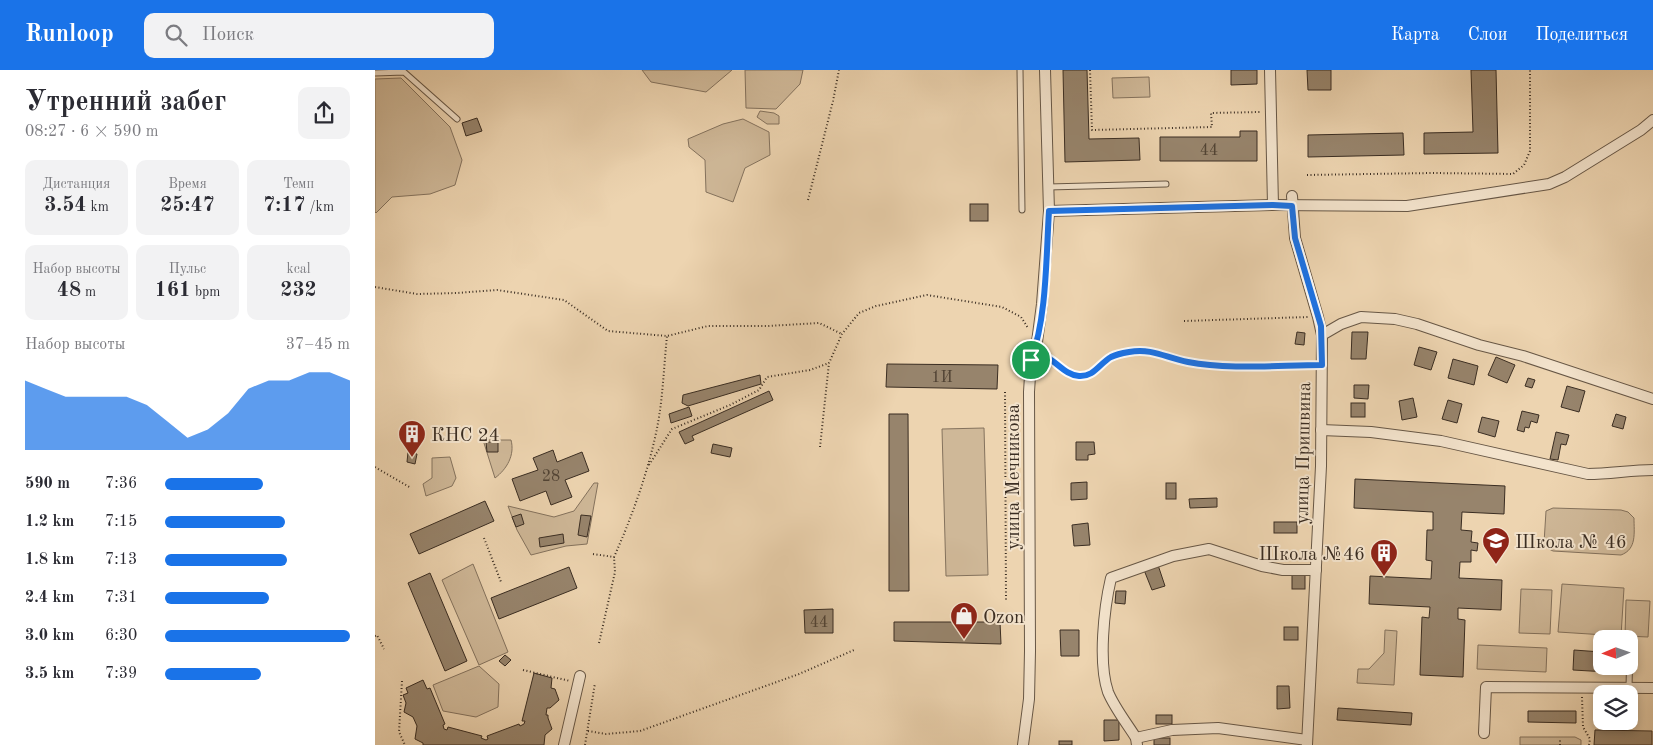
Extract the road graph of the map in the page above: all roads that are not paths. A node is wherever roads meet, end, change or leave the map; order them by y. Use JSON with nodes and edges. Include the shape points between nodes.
{"nodes":[{"id":1,"x":1020,"y":70,"type":"edge"},
{"id":2,"x":1045,"y":70,"type":"edge"},
{"id":3,"x":1270,"y":70,"type":"edge"},
{"id":4,"x":375,"y":73,"type":"edge"},
{"id":5,"x":457,"y":118,"type":"dead end"},
{"id":6,"x":1653,"y":120,"type":"edge"},
{"id":7,"x":1166,"y":184,"type":"dead end"},
{"id":8,"x":1048,"y":187,"type":"junction"},
{"id":9,"x":1292,"y":201,"type":"junction"},
{"id":10,"x":1273,"y":205,"type":"junction"},
{"id":11,"x":1022,"y":210,"type":"dead end"},
{"id":12,"x":1049,"y":211,"type":"junction"},
{"id":13,"x":1322,"y":335,"type":"junction"},
{"id":14,"x":1653,"y":399,"type":"edge"},
{"id":15,"x":1321,"y":430,"type":"junction"},
{"id":16,"x":1653,"y":470,"type":"edge"},
{"id":17,"x":1316,"y":570,"type":"junction"},
{"id":18,"x":580,"y":676,"type":"dead end"},
{"id":19,"x":1593,"y":687,"type":"edge"},
{"id":20,"x":1638,"y":687,"type":"edge"},
{"id":21,"x":1653,"y":688,"type":"edge"},
{"id":22,"x":1484,"y":733,"type":"dead end"},
{"id":23,"x":1137,"y":742,"type":"edge"},
{"id":24,"x":1307,"y":743,"type":"edge"},
{"id":25,"x":564,"y":745,"type":"edge"},
{"id":26,"x":1023,"y":745,"type":"edge"}],
"edges":[{"from":1,"to":11,"type":"lane"},
{"from":2,"to":8,"type":"street","name":"улица Мечникова"},
{"from":3,"to":10,"type":"street"},
{"from":4,"to":5,"type":"lane","via":[[404,72]]},
{"from":6,"to":9,"type":"street","via":[[1549,184],[1407,206]]},
{"from":7,"to":8,"type":"lane"},
{"from":8,"to":12,"type":"street","name":"улица Мечникова"},
{"from":9,"to":10,"type":"street"},
{"from":9,"to":13,"type":"street","name":"улица Пришвина","via":[[1295,238]]},
{"from":10,"to":12,"type":"street"},
{"from":12,"to":26,"type":"street","name":"улица Мечникова","via":[[1042,304],[1031,360],[1029,392],[1030,651],[1029,700]]},
{"from":13,"to":14,"type":"street","via":[[1361,317],[1395,319],[1523,356]]},
{"from":13,"to":15,"type":"street","name":"улица Пришвина"},
{"from":15,"to":16,"type":"street","via":[[1371,432],[1441,441],[1588,474]]},
{"from":15,"to":17,"type":"street","name":"улица Пришвина"},
{"from":17,"to":23,"type":"street","via":[[1262,566],[1209,549],[1173,556],[1111,578],[1102,656],[1104,675],[1109,694]]},
{"from":17,"to":24,"type":"street","name":"улица Пришвина"},
{"from":18,"to":25,"type":"street"},
{"from":19,"to":22,"type":"street","via":[[1485,687]]},
{"from":20,"to":21,"type":"street"},
{"from":23,"to":24,"type":"street","via":[[1172,730],[1218,728]]}]}
